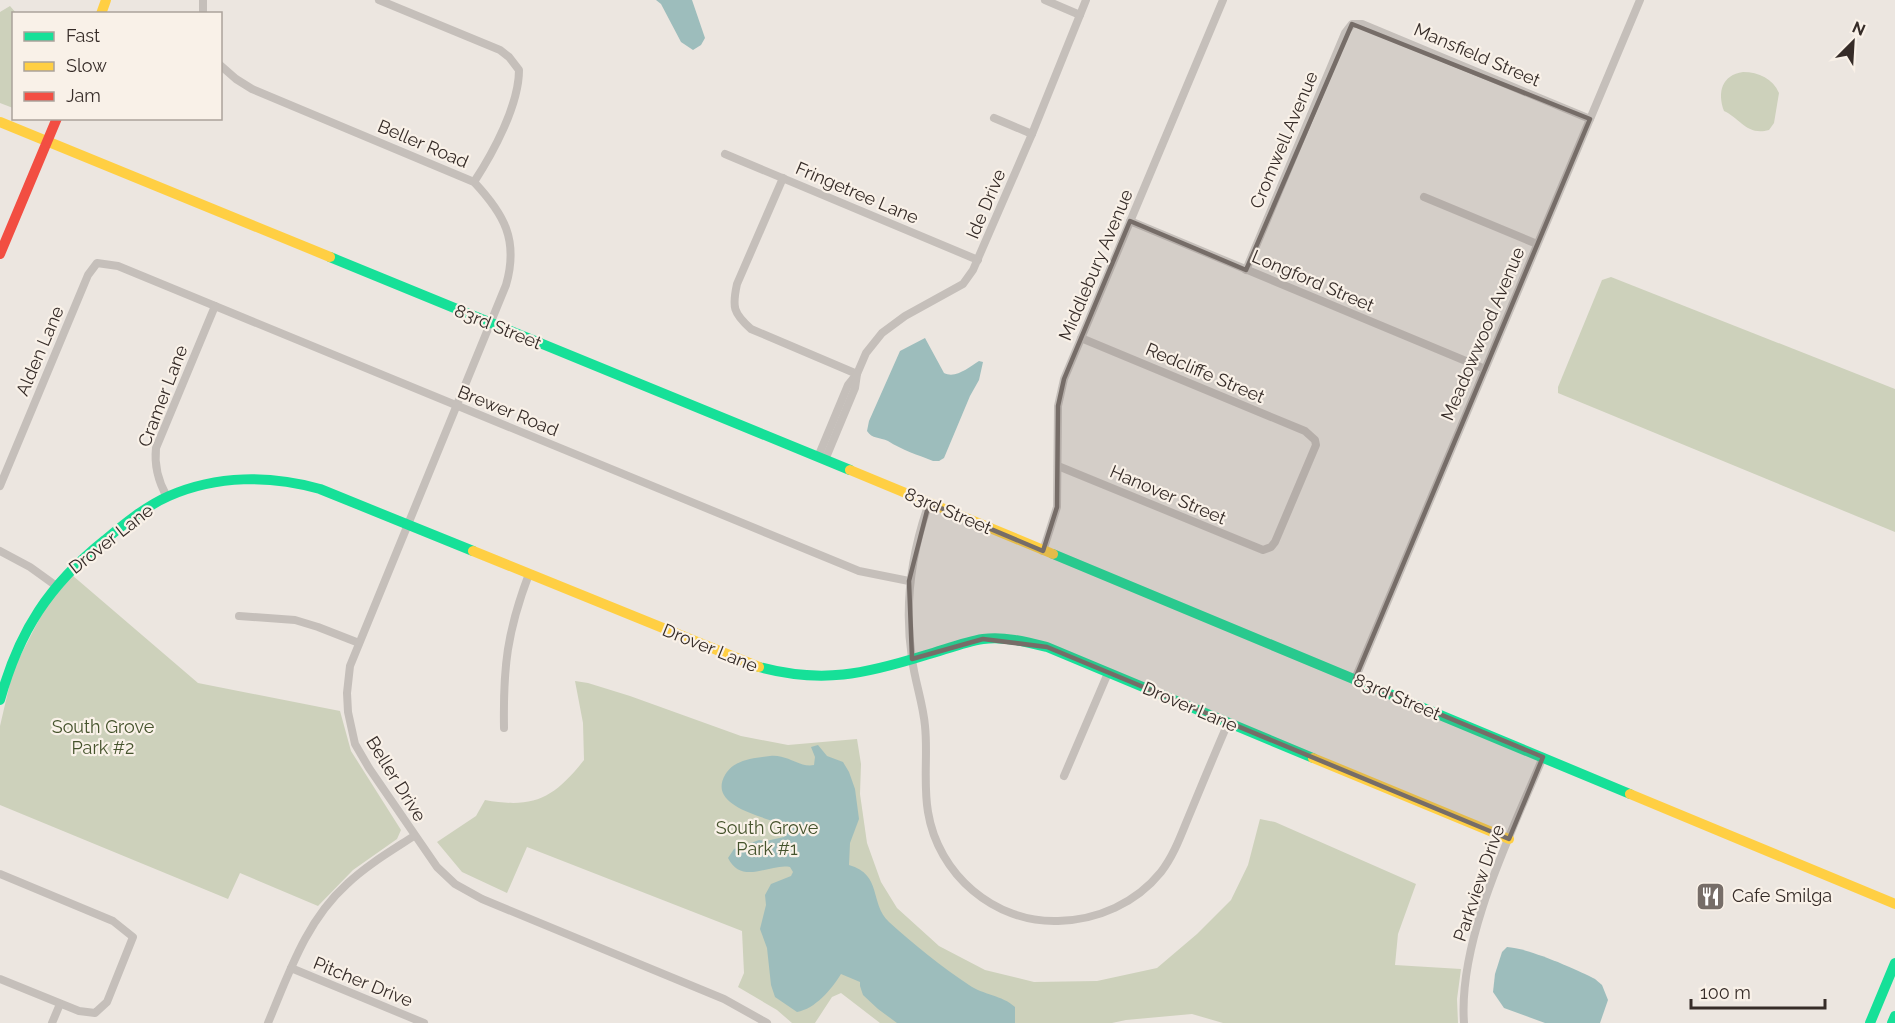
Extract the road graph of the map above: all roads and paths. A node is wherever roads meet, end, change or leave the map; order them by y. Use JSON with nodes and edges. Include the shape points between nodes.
{"nodes":[{"id":1,"x":379,"y":0,"type":"edge"},
{"id":2,"x":1045,"y":0,"type":"edge"},
{"id":3,"x":1086,"y":0,"type":"edge"},
{"id":4,"x":1223,"y":0,"type":"edge"},
{"id":5,"x":1637,"y":1,"type":"edge"},
{"id":6,"x":1080,"y":15,"type":"junction"},
{"id":7,"x":1352,"y":24,"type":"joint"},
{"id":8,"x":222,"y":67,"type":"edge"},
{"id":9,"x":994,"y":118,"type":"dead end"},
{"id":10,"x":1590,"y":119,"type":"junction"},
{"id":11,"x":56,"y":120,"type":"edge"},
{"id":12,"x":0,"y":122,"type":"edge"},
{"id":13,"x":1032,"y":134,"type":"junction"},
{"id":14,"x":48,"y":141,"type":"junction"},
{"id":15,"x":725,"y":154,"type":"dead end"},
{"id":16,"x":783,"y":178,"type":"junction"},
{"id":17,"x":474,"y":182,"type":"junction"},
{"id":18,"x":1424,"y":197,"type":"dead end"},
{"id":19,"x":1131,"y":221,"type":"junction"},
{"id":20,"x":1537,"y":244,"type":"junction"},
{"id":21,"x":0,"y":254,"type":"edge"},
{"id":22,"x":978,"y":260,"type":"junction"},
{"id":23,"x":97,"y":263,"type":"joint"},
{"id":24,"x":1246,"y":270,"type":"junction"},
{"id":25,"x":214,"y":306,"type":"junction"},
{"id":26,"x":490,"y":324,"type":"junction"},
{"id":27,"x":1081,"y":338,"type":"junction"},
{"id":28,"x":1485,"y":369,"type":"junction"},
{"id":29,"x":857,"y":374,"type":"junction"},
{"id":30,"x":456,"y":406,"type":"junction"},
{"id":31,"x":822,"y":458,"type":"junction"},
{"id":32,"x":1058,"y":466,"type":"junction"},
{"id":33,"x":0,"y":486,"type":"edge"},
{"id":34,"x":167,"y":497,"type":"junction"},
{"id":35,"x":929,"y":503,"type":"junction"},
{"id":36,"x":407,"y":524,"type":"junction"},
{"id":37,"x":1266,"y":549,"type":"joint"},
{"id":38,"x":0,"y":551,"type":"edge"},
{"id":39,"x":1043,"y":551,"type":"junction"},
{"id":40,"x":529,"y":574,"type":"junction"},
{"id":41,"x":909,"y":580,"type":"junction"},
{"id":42,"x":55,"y":585,"type":"junction"},
{"id":43,"x":239,"y":616,"type":"dead end"},
{"id":44,"x":358,"y":643,"type":"junction"},
{"id":45,"x":912,"y":659,"type":"junction"},
{"id":46,"x":1108,"y":673,"type":"junction"},
{"id":47,"x":1355,"y":679,"type":"junction"},
{"id":48,"x":0,"y":700,"type":"edge"},
{"id":49,"x":1228,"y":723,"type":"junction"},
{"id":50,"x":504,"y":728,"type":"dead end"},
{"id":51,"x":1543,"y":757,"type":"junction"},
{"id":52,"x":1064,"y":776,"type":"dead end"},
{"id":53,"x":414,"y":836,"type":"junction"},
{"id":54,"x":1509,"y":839,"type":"junction"},
{"id":55,"x":0,"y":874,"type":"edge"},
{"id":56,"x":1895,"y":904,"type":"edge"},
{"id":57,"x":1895,"y":963,"type":"edge"},
{"id":58,"x":291,"y":968,"type":"junction"},
{"id":59,"x":0,"y":980,"type":"edge"},
{"id":60,"x":60,"y":1004,"type":"junction"},
{"id":61,"x":1895,"y":1016,"type":"edge"},
{"id":62,"x":52,"y":1023,"type":"edge"},
{"id":63,"x":268,"y":1023,"type":"edge"},
{"id":64,"x":424,"y":1023,"type":"edge"},
{"id":65,"x":767,"y":1023,"type":"edge"},
{"id":66,"x":1464,"y":1023,"type":"edge"},
{"id":67,"x":1870,"y":1023,"type":"edge"},
{"id":68,"x":1892,"y":1023,"type":"edge"}],
"edges":[{"from":1,"to":17,"type":"street","via":[[500,50],[519,70],[517,93],[492,153]]},
{"from":2,"to":6,"type":"street"},
{"from":3,"to":6,"type":"street","name":"Ide Drive"},
{"from":4,"to":19,"type":"street","name":"Middlebury Avenue"},
{"from":5,"to":10,"type":"street","name":"Meadowwood Avenue"},
{"from":6,"to":13,"type":"street","name":"Ide Drive"},
{"from":7,"to":10,"type":"street","name":"Mansfield Street","via":[[1362,24]]},
{"from":7,"to":24,"type":"street","name":"Cromwell Avenue"},
{"from":8,"to":17,"type":"street","name":"Beller Road","via":[[252,90]]},
{"from":9,"to":13,"type":"street"},
{"from":10,"to":20,"type":"street","name":"Meadowwood Avenue"},
{"from":11,"to":14,"type":"main road"},
{"from":12,"to":14,"type":"main road","name":"83rd Street"},
{"from":13,"to":22,"type":"street","name":"Ide Drive"},
{"from":14,"to":21,"type":"main road"},
{"from":14,"to":26,"type":"main road","name":"83rd Street"},
{"from":15,"to":16,"type":"street","name":"Fringetree Lane"},
{"from":16,"to":22,"type":"street","name":"Fringetree Lane"},
{"from":16,"to":29,"type":"street","via":[[737,284],[733,303],[738,317],[751,329]]},
{"from":17,"to":26,"type":"street","name":"Beller Road","via":[[504,220],[511,246],[509,273]]},
{"from":18,"to":20,"type":"street"},
{"from":19,"to":24,"type":"street","name":"Longford Street"},
{"from":19,"to":27,"type":"street","name":"Middlebury Avenue"},
{"from":20,"to":28,"type":"street","name":"Meadowwood Avenue"},
{"from":22,"to":29,"type":"street","name":"Ide Drive","via":[[963,284],[882,333],[866,353]]},
{"from":23,"to":25,"type":"street","name":"Brewer Road","via":[[118,266]]},
{"from":23,"to":33,"type":"street","name":"Alden Lane","via":[[88,274]]},
{"from":24,"to":28,"type":"street","name":"Longford Street"},
{"from":25,"to":30,"type":"street","name":"Brewer Road"},
{"from":25,"to":34,"type":"street","name":"Cramer Lane","via":[[156,448],[159,483]]},
{"from":26,"to":30,"type":"street","name":"Beller Drive"},
{"from":26,"to":31,"type":"main road","name":"83rd Street"},
{"from":27,"to":32,"type":"street","name":"Middlebury Avenue","via":[[1058,406]]},
{"from":27,"to":37,"type":"street","name":"Redcliffe Street","via":[[1305,431],[1315,440],[1315,450],[1275,542]]},
{"from":28,"to":47,"type":"street","name":"Meadowwood Avenue"},
{"from":29,"to":31,"type":"street","name":"Ide Drive","via":[[855,388]]},
{"from":30,"to":36,"type":"street","name":"Beller Drive"},
{"from":30,"to":41,"type":"street","name":"Brewer Road","via":[[859,571]]},
{"from":31,"to":35,"type":"main road","name":"83rd Street"},
{"from":32,"to":37,"type":"street","name":"Hanover Street"},
{"from":32,"to":39,"type":"street","name":"Middlebury Avenue","via":[[1057,507]]},
{"from":34,"to":36,"type":"main road","name":"Drover Lane","via":[[226,480],[279,480],[320,489]]},
{"from":34,"to":42,"type":"main road","name":"Drover Lane","via":[[102,542]]},
{"from":35,"to":39,"type":"main road","name":"83rd Street"},
{"from":35,"to":41,"type":"street"},
{"from":36,"to":40,"type":"main road","name":"Drover Lane"},
{"from":36,"to":44,"type":"street","name":"Beller Drive"},
{"from":38,"to":42,"type":"street"},
{"from":39,"to":47,"type":"main road","name":"83rd Street"},
{"from":40,"to":45,"type":"main road","name":"Drover Lane","via":[[748,664],[786,675],[857,675]]},
{"from":40,"to":50,"type":"street","via":[[507,644]]},
{"from":41,"to":45,"type":"street"},
{"from":42,"to":48,"type":"main road","name":"Drover Lane","via":[[16,649]]},
{"from":43,"to":44,"type":"street","via":[[295,620]]},
{"from":44,"to":53,"type":"street","name":"Beller Drive","via":[[347,693],[355,744]]},
{"from":45,"to":46,"type":"main road","name":"Drover Lane","via":[[1000,638],[1047,647]]},
{"from":45,"to":49,"type":"street","via":[[926,726],[926,798],[933,835],[947,862],[971,890],[1007,912],[1030,919],[1067,921],[1105,913],[1147,886],[1175,850]]},
{"from":46,"to":49,"type":"main road","name":"Drover Lane"},
{"from":46,"to":52,"type":"street"},
{"from":47,"to":51,"type":"main road","name":"83rd Street"},
{"from":49,"to":54,"type":"main road","name":"Drover Lane"},
{"from":51,"to":54,"type":"street","name":"Parkview Drive"},
{"from":51,"to":56,"type":"main road","name":"83rd Street"},
{"from":53,"to":58,"type":"street","via":[[364,870],[335,896],[314,923]]},
{"from":53,"to":65,"type":"street","name":"Beller Drive","via":[[443,873],[471,894],[724,999]]},
{"from":54,"to":66,"type":"street","name":"Parkview Drive","via":[[1482,908],[1467,969]]},
{"from":55,"to":60,"type":"street","via":[[113,921],[133,937],[107,1002],[95,1013]]},
{"from":57,"to":67,"type":"main road"},
{"from":58,"to":63,"type":"street"},
{"from":58,"to":64,"type":"street","name":"Pitcher Drive"},
{"from":59,"to":60,"type":"street"},
{"from":60,"to":62,"type":"street"},
{"from":61,"to":68,"type":"main road"}]}
